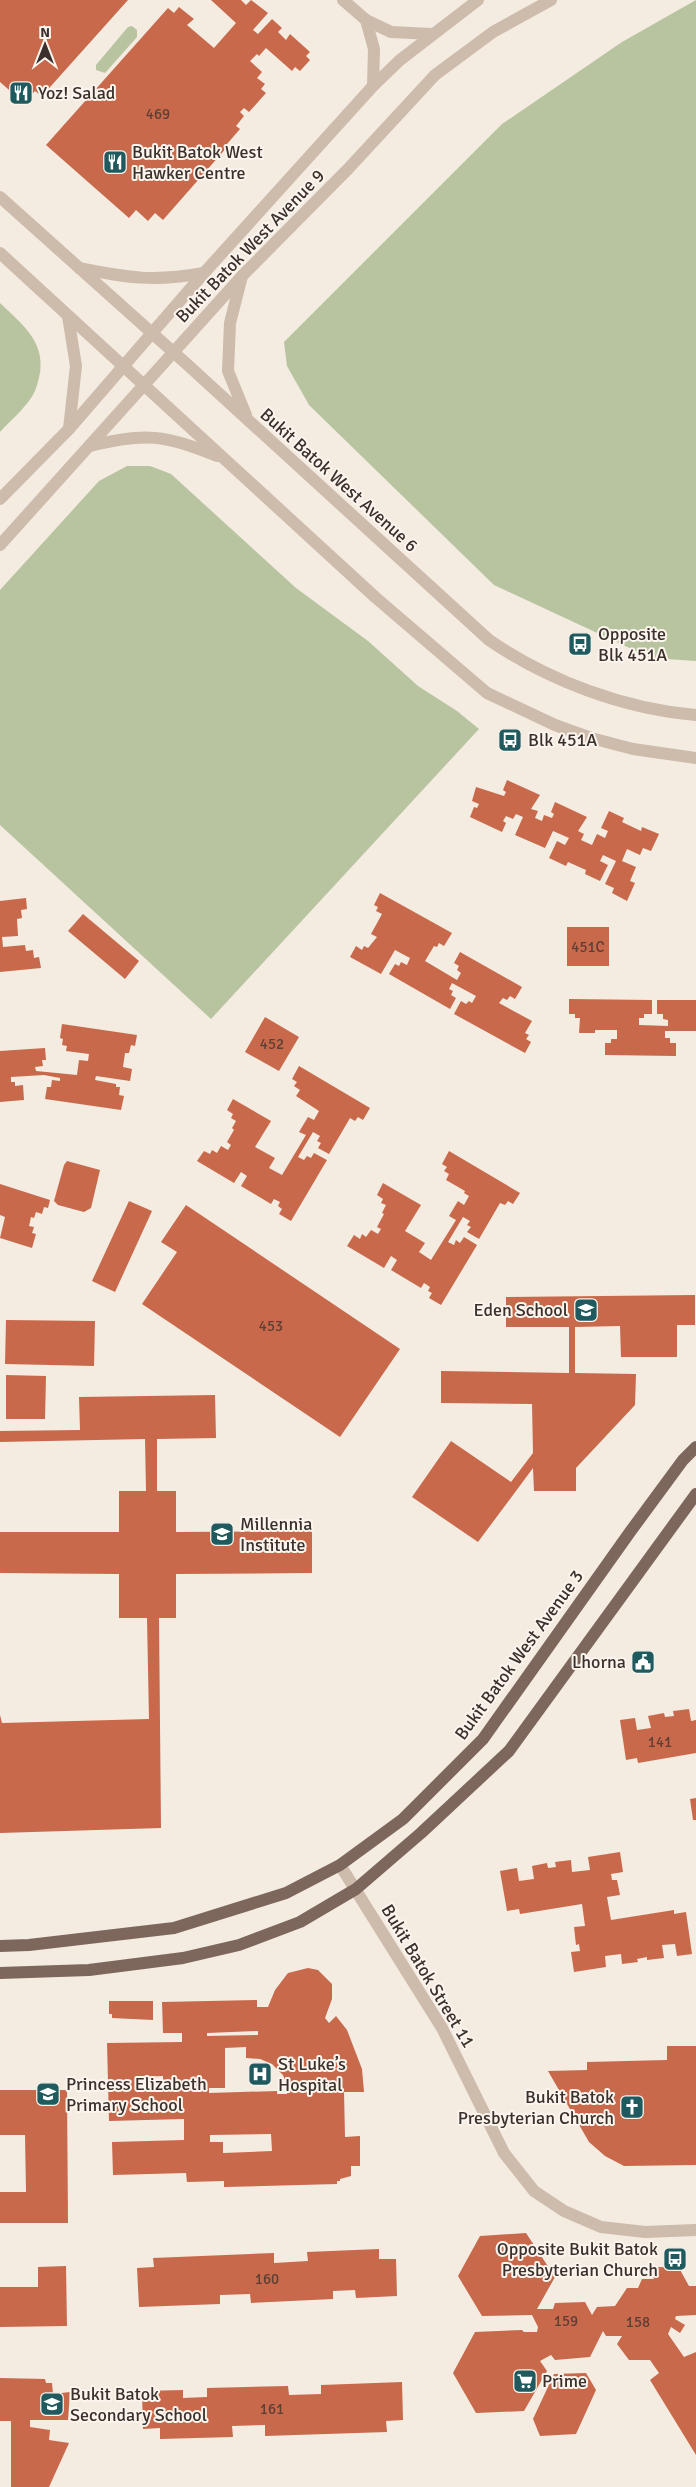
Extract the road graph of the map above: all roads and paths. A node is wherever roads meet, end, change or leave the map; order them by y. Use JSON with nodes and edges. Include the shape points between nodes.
{"nodes":[{"id":1,"x":343,"y":0,"type":"edge"},
{"id":2,"x":478,"y":0,"type":"edge"},
{"id":3,"x":551,"y":0,"type":"edge"},
{"id":4,"x":366,"y":20,"type":"junction"},
{"id":5,"x":432,"y":34,"type":"junction"},
{"id":6,"x":373,"y":86,"type":"junction"},
{"id":7,"x":0,"y":198,"type":"edge"},
{"id":8,"x":0,"y":253,"type":"edge"},
{"id":9,"x":77,"y":268,"type":"junction"},
{"id":10,"x":204,"y":273,"type":"junction"},
{"id":11,"x":242,"y":276,"type":"junction"},
{"id":12,"x":68,"y":316,"type":"junction"},
{"id":13,"x":151,"y":334,"type":"junction"},
{"id":14,"x":174,"y":353,"type":"junction"},
{"id":15,"x":124,"y":365,"type":"junction"},
{"id":16,"x":144,"y":386,"type":"junction"},
{"id":17,"x":249,"y":422,"type":"junction"},
{"id":18,"x":69,"y":429,"type":"junction"},
{"id":19,"x":90,"y":446,"type":"junction"},
{"id":20,"x":224,"y":459,"type":"junction"},
{"id":21,"x":0,"y":499,"type":"edge"},
{"id":22,"x":0,"y":545,"type":"edge"},
{"id":23,"x":696,"y":715,"type":"edge"},
{"id":24,"x":696,"y":758,"type":"edge"},
{"id":25,"x":696,"y":1447,"type":"edge"},
{"id":26,"x":696,"y":1494,"type":"edge"},
{"id":27,"x":340,"y":1865,"type":"junction"},
{"id":28,"x":356,"y":1889,"type":"junction"},
{"id":29,"x":0,"y":1946,"type":"edge"},
{"id":30,"x":0,"y":1973,"type":"edge"},
{"id":31,"x":696,"y":2230,"type":"edge"}],
"edges":[{"from":1,"to":4,"type":"street"},
{"from":2,"to":5,"type":"street","name":"Bukit Batok West Avenue 9"},
{"from":3,"to":11,"type":"street","name":"Bukit Batok West Avenue 9","via":[[493,32],[435,75]]},
{"from":4,"to":5,"type":"street","via":[[391,32]]},
{"from":4,"to":6,"type":"street","via":[[374,49]]},
{"from":5,"to":6,"type":"street","name":"Bukit Batok West Avenue 9"},
{"from":6,"to":10,"type":"street","name":"Bukit Batok West Avenue 9"},
{"from":7,"to":9,"type":"street","name":"Bukit Batok West Avenue 6"},
{"from":8,"to":12,"type":"street"},
{"from":9,"to":10,"type":"street","via":[[154,280]]},
{"from":9,"to":13,"type":"street","name":"Bukit Batok West Avenue 6"},
{"from":10,"to":13,"type":"street","name":"Bukit Batok West Avenue 9"},
{"from":11,"to":14,"type":"street","name":"Bukit Batok West Avenue 9"},
{"from":11,"to":17,"type":"street","via":[[230,324],[228,371]]},
{"from":12,"to":15,"type":"street"},
{"from":12,"to":18,"type":"street","via":[[76,366]]},
{"from":13,"to":14,"type":"street","name":"Bukit Batok West Avenue 6"},
{"from":13,"to":15,"type":"street","name":"Bukit Batok West Avenue 9"},
{"from":14,"to":16,"type":"street","name":"Bukit Batok West Avenue 9"},
{"from":14,"to":17,"type":"street","name":"Bukit Batok West Avenue 6"},
{"from":15,"to":16,"type":"street"},
{"from":15,"to":18,"type":"street","name":"Bukit Batok West Avenue 9"},
{"from":16,"to":19,"type":"street","name":"Bukit Batok West Avenue 9"},
{"from":16,"to":20,"type":"street"},
{"from":17,"to":23,"type":"street","name":"Bukit Batok West Avenue 6","via":[[489,640],[515,658],[603,695],[642,706]]},
{"from":18,"to":21,"type":"street","name":"Bukit Batok West Avenue 9"},
{"from":19,"to":20,"type":"street","via":[[127,438],[161,437]]},
{"from":19,"to":22,"type":"street","name":"Bukit Batok West Avenue 9"},
{"from":20,"to":24,"type":"street","via":[[375,597],[487,693],[591,738],[633,749]]},
{"from":25,"to":27,"type":"main road","name":"Bukit Batok West Avenue 3","via":[[630,1532],[483,1739],[403,1819]]},
{"from":26,"to":28,"type":"main road","via":[[509,1751]]},
{"from":27,"to":28,"type":"street","name":"Bukit Batok Street 11"},
{"from":27,"to":29,"type":"main road","name":"Bukit Batok West Avenue 3","via":[[286,1893],[174,1928]]},
{"from":28,"to":30,"type":"main road","via":[[300,1922],[239,1945],[183,1958],[89,1970]]},
{"from":28,"to":31,"type":"street","name":"Bukit Batok Street 11","via":[[442,2028],[504,2153],[534,2192],[564,2212],[601,2227],[645,2232]]}]}
